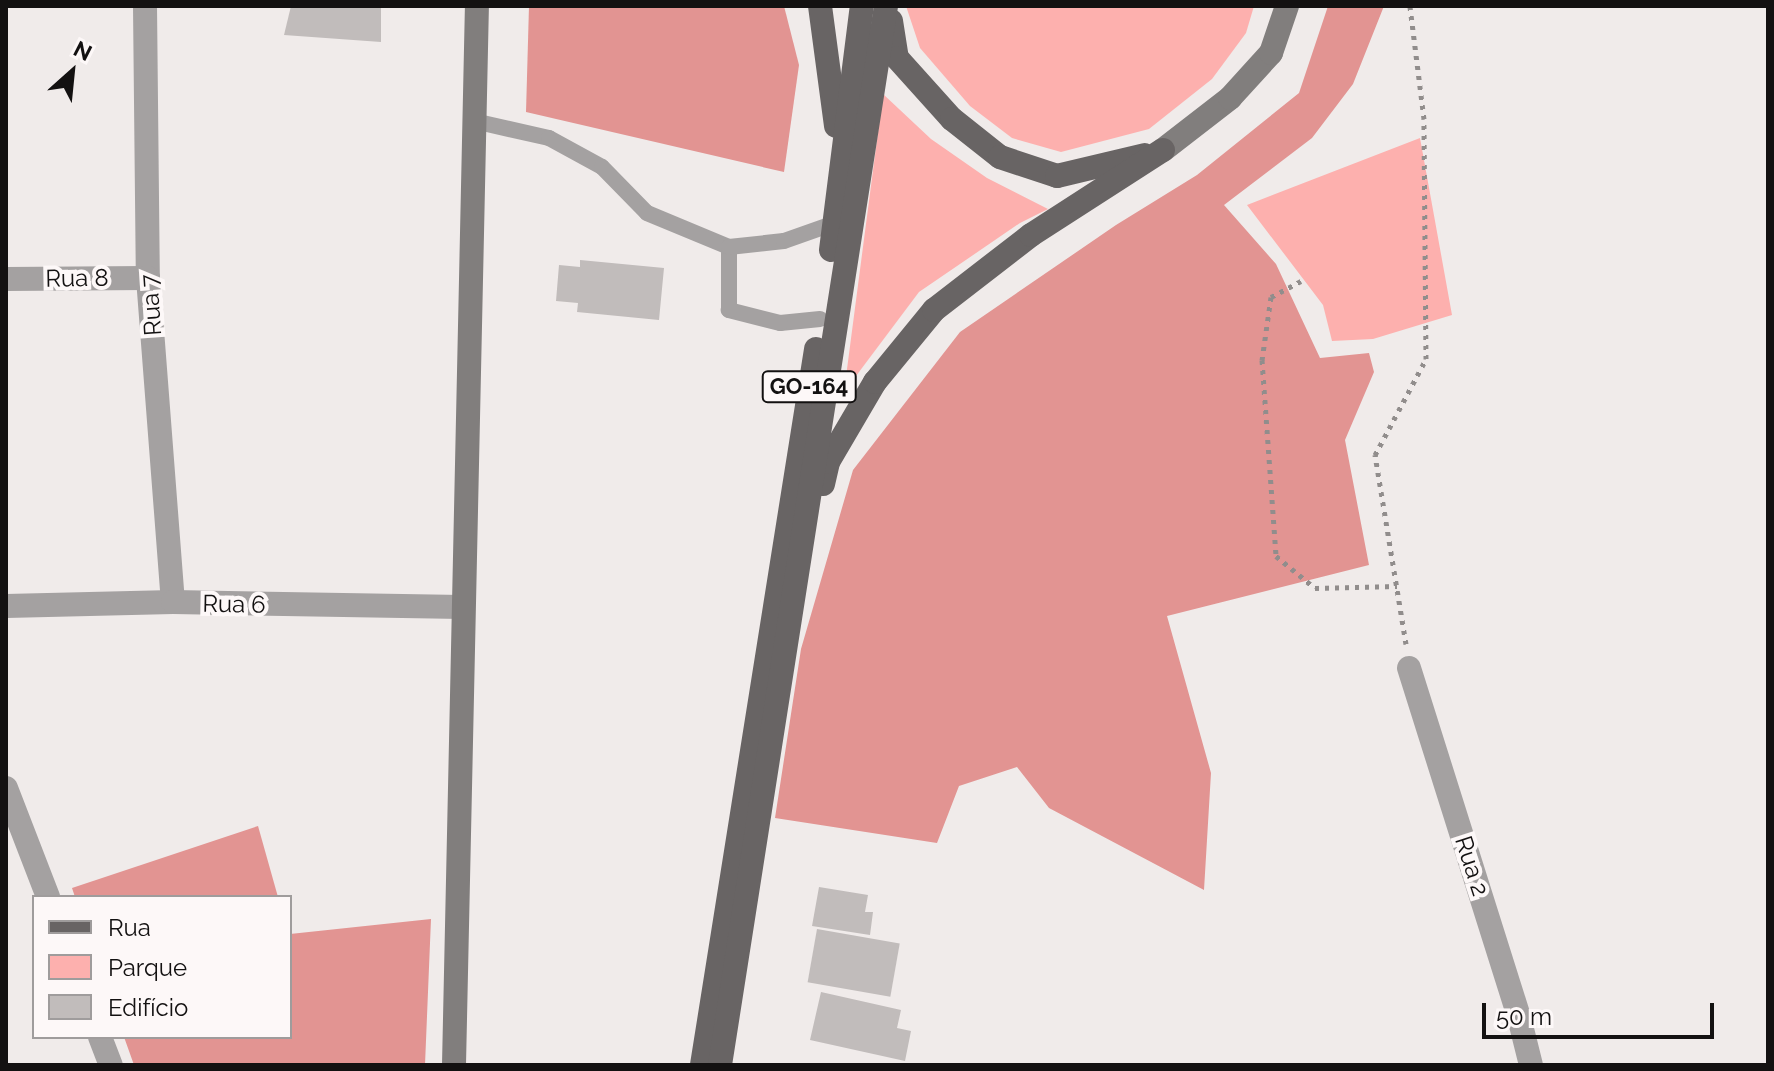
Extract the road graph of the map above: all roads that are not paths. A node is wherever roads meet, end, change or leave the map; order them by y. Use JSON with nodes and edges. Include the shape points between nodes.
{"nodes":[{"id":1,"x":145,"y":6,"type":"edge"},
{"id":2,"x":477,"y":6,"type":"edge"},
{"id":3,"x":820,"y":6,"type":"edge"},
{"id":4,"x":862,"y":6,"type":"edge"},
{"id":5,"x":888,"y":6,"type":"edge"},
{"id":6,"x":1287,"y":6,"type":"edge"},
{"id":7,"x":474,"y":121,"type":"junction"},
{"id":8,"x":1163,"y":150,"type":"junction"},
{"id":9,"x":840,"y":160,"type":"junction"},
{"id":10,"x":835,"y":223,"type":"junction"},
{"id":11,"x":729,"y":247,"type":"junction"},
{"id":12,"x":148,"y":278,"type":"junction"},
{"id":13,"x":6,"y":279,"type":"edge"},
{"id":14,"x":820,"y":319,"type":"junction"},
{"id":15,"x":173,"y":602,"type":"junction"},
{"id":16,"x":6,"y":606,"type":"edge"},
{"id":17,"x":462,"y":607,"type":"junction"},
{"id":18,"x":791,"y":615,"type":"junction"},
{"id":19,"x":1409,"y":668,"type":"road end"},
{"id":20,"x":6,"y":788,"type":"edge"},
{"id":21,"x":47,"y":895,"type":"edge"},
{"id":22,"x":101,"y":1039,"type":"edge"},
{"id":23,"x":111,"y":1065,"type":"edge"},
{"id":24,"x":454,"y":1065,"type":"edge"},
{"id":25,"x":702,"y":1065,"type":"edge"},
{"id":26,"x":720,"y":1065,"type":"edge"},
{"id":27,"x":1531,"y":1065,"type":"edge"}],
"edges":[{"from":1,"to":12,"type":"street","name":"Rua 7"},
{"from":2,"to":7,"type":"street"},
{"from":3,"to":9,"type":"main road"},
{"from":4,"to":9,"type":"main road","number":"GO-164"},
{"from":5,"to":8,"type":"main road","via":[[897,58],[952,119],[1000,157],[1057,176]]},
{"from":5,"to":18,"type":"main road","number":"GO-164"},
{"from":6,"to":8,"type":"street","via":[[1271,53],[1230,98]]},
{"from":7,"to":11,"type":"lane","via":[[549,138],[602,167],[647,213]]},
{"from":7,"to":17,"type":"street"},
{"from":8,"to":18,"type":"main road","via":[[1031,235],[934,310],[875,382],[828,462]]},
{"from":9,"to":10,"type":"main road","number":"GO-164"},
{"from":10,"to":11,"type":"lane","via":[[784,241]]},
{"from":10,"to":14,"type":"main road","number":"GO-164"},
{"from":11,"to":14,"type":"lane","via":[[729,310],[780,323]]},
{"from":12,"to":13,"type":"street","name":"Rua 8"},
{"from":12,"to":15,"type":"street","name":"Rua 7"},
{"from":14,"to":25,"type":"main road","number":"GO-164"},
{"from":15,"to":16,"type":"street","name":"Rua 6"},
{"from":15,"to":17,"type":"street","name":"Rua 6"},
{"from":17,"to":24,"type":"street"},
{"from":18,"to":26,"type":"main road","number":"GO-164"},
{"from":19,"to":27,"type":"street","name":"Rua 2"},
{"from":20,"to":21,"type":"street"},
{"from":22,"to":23,"type":"street"}]}
